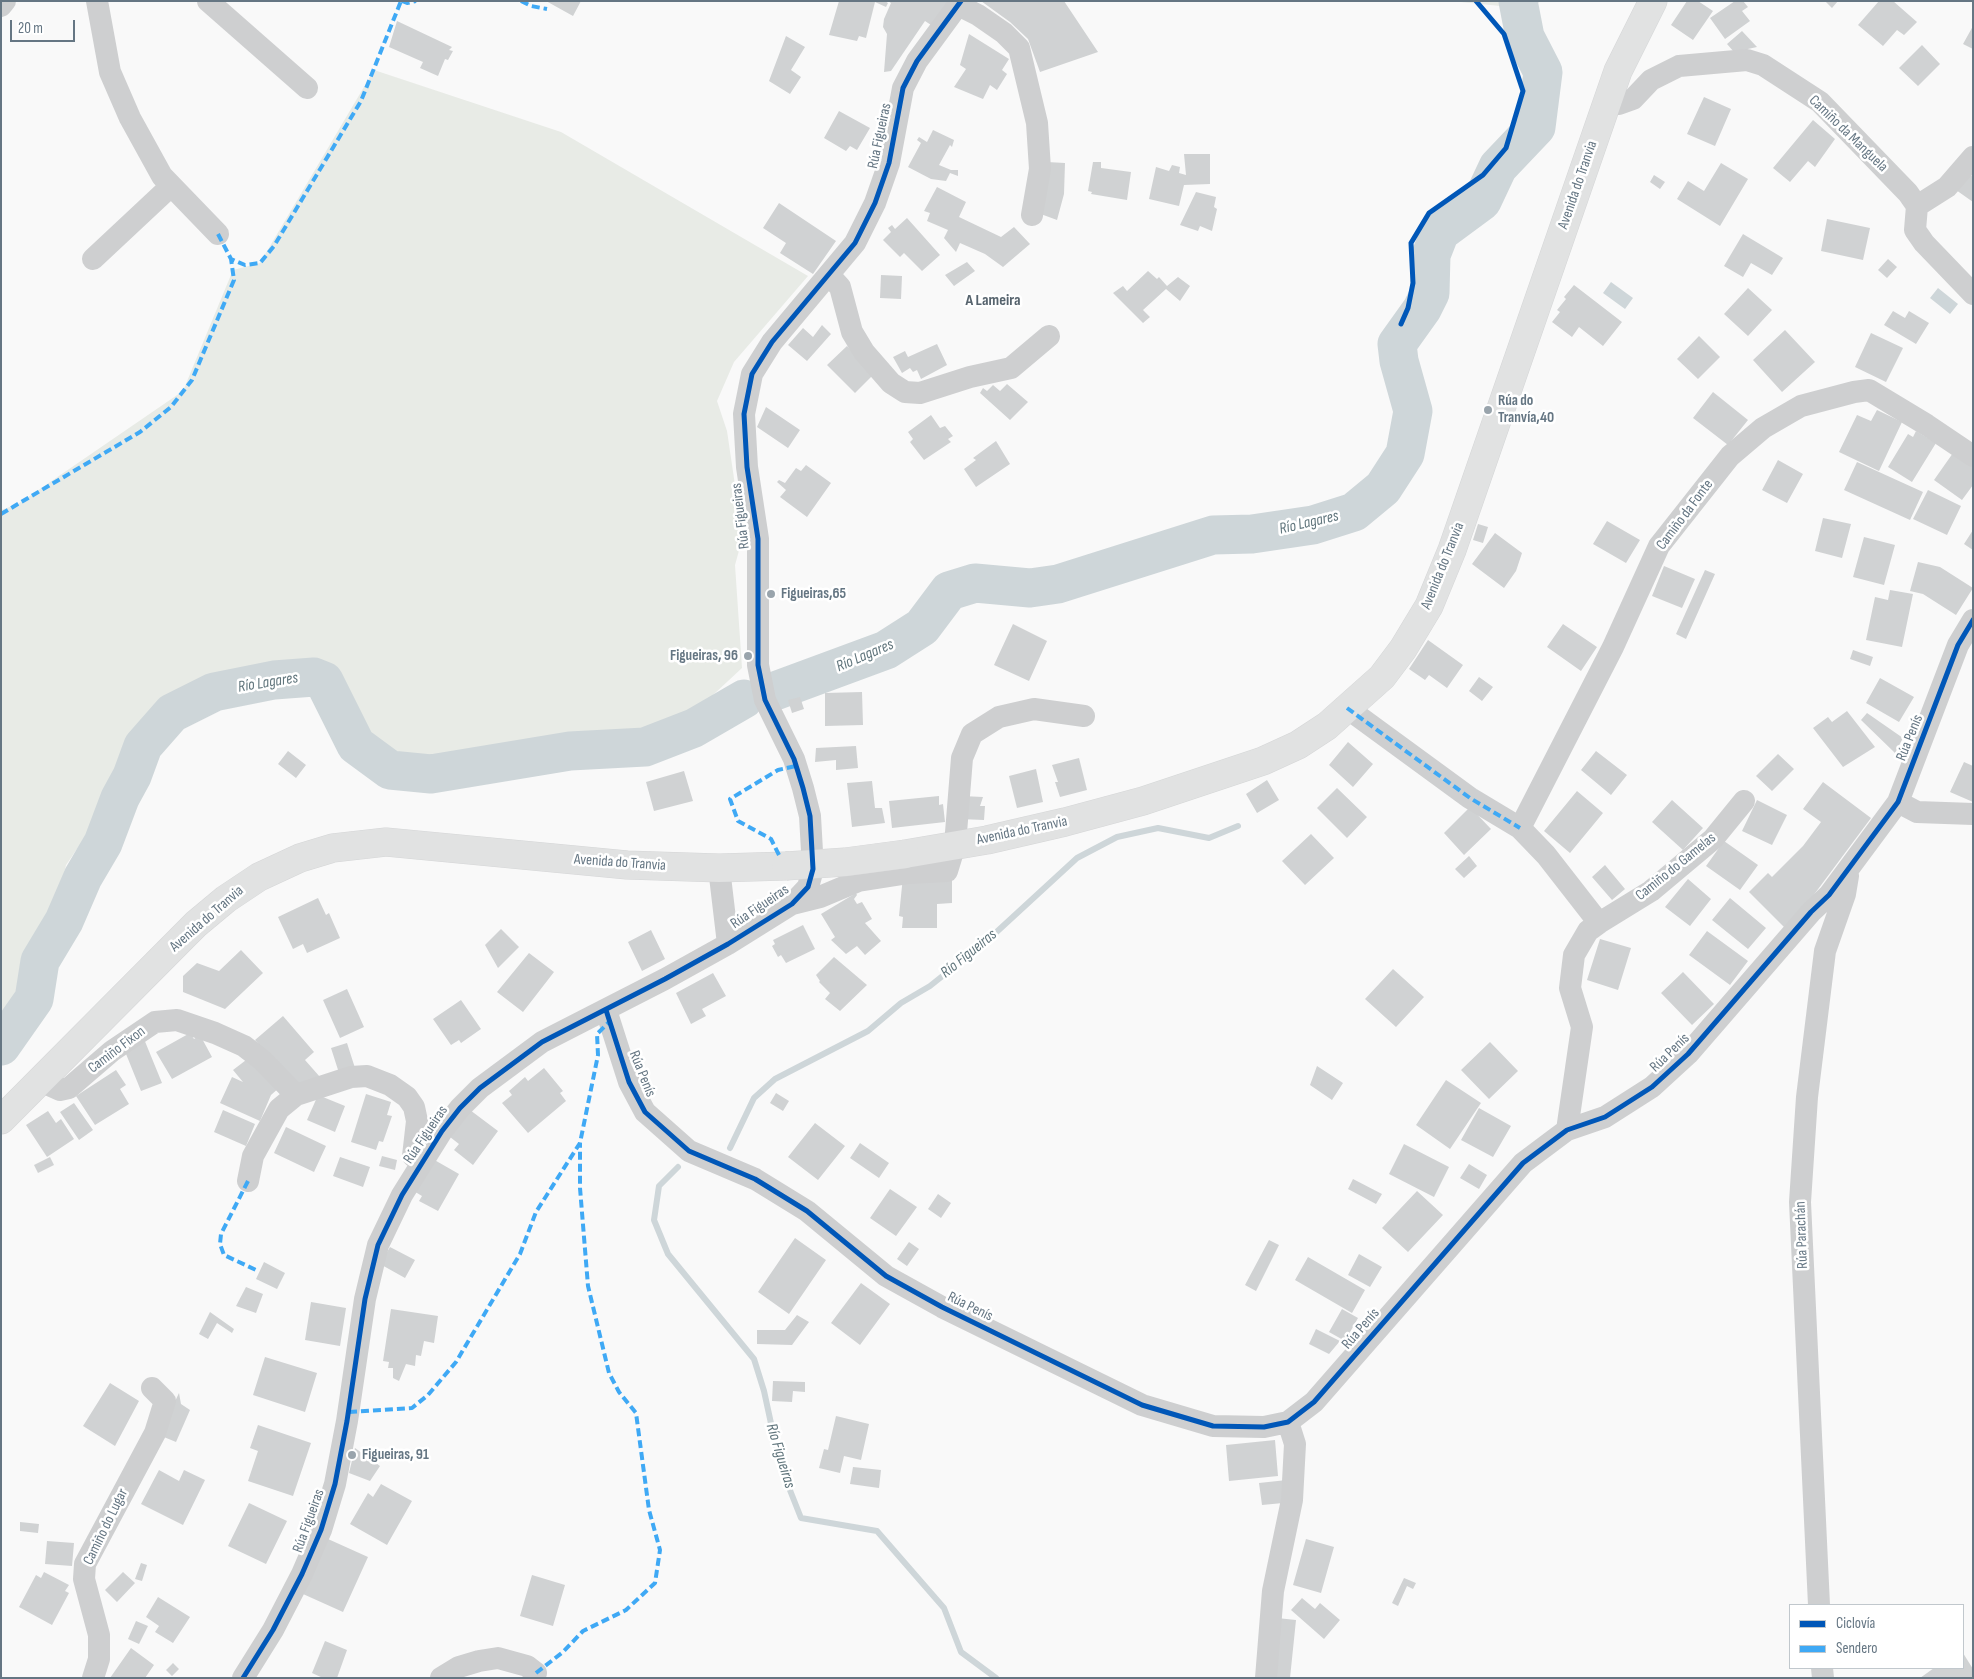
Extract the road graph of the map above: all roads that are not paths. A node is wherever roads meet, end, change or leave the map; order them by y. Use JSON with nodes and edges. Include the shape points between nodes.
{"nodes":[{"id":1,"x":5,"y":1,"type":"edge"},
{"id":2,"x":97,"y":1,"type":"edge"},
{"id":3,"x":208,"y":1,"type":"edge"},
{"id":4,"x":1653,"y":1,"type":"edge"},
{"id":5,"x":959,"y":3,"type":"edge"},
{"id":6,"x":1,"y":6,"type":"edge"},
{"id":7,"x":307,"y":88,"type":"dead end"},
{"id":8,"x":1606,"y":103,"type":"junction"},
{"id":9,"x":1973,"y":157,"type":"edge"},
{"id":10,"x":172,"y":186,"type":"junction"},
{"id":11,"x":1917,"y":206,"type":"junction"},
{"id":12,"x":1032,"y":215,"type":"dead end"},
{"id":13,"x":218,"y":234,"type":"dead end"},
{"id":14,"x":92,"y":259,"type":"dead end"},
{"id":15,"x":829,"y":275,"type":"junction"},
{"id":16,"x":1973,"y":294,"type":"edge"},
{"id":17,"x":1049,"y":336,"type":"dead end"},
{"id":18,"x":1973,"y":456,"type":"edge"},
{"id":19,"x":1973,"y":620,"type":"edge"},
{"id":20,"x":1347,"y":708,"type":"junction"},
{"id":21,"x":1084,"y":716,"type":"dead end"},
{"id":22,"x":1744,"y":802,"type":"dead end"},
{"id":23,"x":1898,"y":802,"type":"junction"},
{"id":24,"x":1973,"y":814,"type":"edge"},
{"id":25,"x":1520,"y":828,"type":"junction"},
{"id":26,"x":955,"y":845,"type":"junction"},
{"id":27,"x":719,"y":868,"type":"junction"},
{"id":28,"x":1848,"y":870,"type":"junction"},
{"id":29,"x":792,"y":904,"type":"junction"},
{"id":30,"x":1599,"y":923,"type":"junction"},
{"id":31,"x":728,"y":944,"type":"junction"},
{"id":32,"x":606,"y":1010,"type":"junction"},
{"id":33,"x":40,"y":1081,"type":"junction"},
{"id":34,"x":296,"y":1095,"type":"junction"},
{"id":35,"x":1,"y":1120,"type":"edge"},
{"id":36,"x":1567,"y":1130,"type":"junction"},
{"id":37,"x":421,"y":1163,"type":"junction"},
{"id":38,"x":248,"y":1181,"type":"dead end"},
{"id":39,"x":152,"y":1388,"type":"dead end"},
{"id":40,"x":1288,"y":1422,"type":"junction"},
{"id":41,"x":1819,"y":1604,"type":"edge"},
{"id":42,"x":536,"y":1673,"type":"dead end"},
{"id":43,"x":93,"y":1678,"type":"edge"},
{"id":44,"x":243,"y":1678,"type":"edge"},
{"id":45,"x":441,"y":1678,"type":"edge"},
{"id":46,"x":1266,"y":1678,"type":"edge"}],
"edges":[{"from":1,"to":6,"type":"street"},
{"from":2,"to":10,"type":"street","via":[[110,72],[130,118],[162,176]]},
{"from":3,"to":7,"type":"street"},
{"from":4,"to":8,"type":"main road","name":"Avenida do Tranvia"},
{"from":5,"to":12,"type":"street","via":[[1004,33],[1018,48],[1037,123],[1040,169]]},
{"from":5,"to":15,"type":"street","name":"Rúa Figueiras","via":[[917,61],[903,88],[889,164],[875,203],[855,243]]},
{"from":8,"to":11,"type":"street","name":"Camiño da Manguela","via":[[1619,104],[1633,99],[1650,80],[1679,66],[1747,60],[1763,65],[1820,102]]},
{"from":8,"to":20,"type":"main road","name":"Avenida do Tranvia","via":[[1452,550],[1429,606],[1382,677]]},
{"from":9,"to":11,"type":"street","via":[[1947,187]]},
{"from":10,"to":13,"type":"street"},
{"from":10,"to":14,"type":"street"},
{"from":11,"to":16,"type":"street","via":[[1915,230]]},
{"from":15,"to":17,"type":"street","via":[[840,287],[852,332],[864,352],[891,383],[905,392],[920,393],[1011,368]]},
{"from":15,"to":29,"type":"street","name":"Rúa Figueiras","via":[[772,342],[752,374],[744,414],[747,467],[758,540],[758,665],[765,700],[794,759],[810,816],[813,870],[808,887]]},
{"from":18,"to":25,"type":"street","name":"Camiño da Fonte","via":[[1869,390],[1800,406],[1763,428],[1730,456],[1659,546],[1613,647]]},
{"from":19,"to":23,"type":"street","name":"Rúa Penís","via":[[1958,645]]},
{"from":20,"to":25,"type":"street","via":[[1470,798]]},
{"from":20,"to":26,"type":"main road","name":"Avenida do Tranvia","via":[[1298,745],[1263,762],[1143,801],[1065,822]]},
{"from":21,"to":26,"type":"street","via":[[1034,710],[999,717],[972,734],[962,758]]},
{"from":22,"to":30,"type":"street","name":"Camiño do Gamelas","via":[[1713,839],[1651,891]]},
{"from":23,"to":24,"type":"street","via":[[1918,812]]},
{"from":23,"to":28,"type":"street","name":"Rúa Penís"},
{"from":25,"to":30,"type":"street","via":[[1546,855]]},
{"from":26,"to":27,"type":"main road","name":"Avenida do Tranvia","bridge":true,"via":[[845,862]]},
{"from":26,"to":29,"type":"street","via":[[947,872],[909,873],[858,881],[820,897]]},
{"from":27,"to":31,"type":"street"},
{"from":27,"to":33,"type":"main road","name":"Avenida do Tranvia","via":[[627,865],[386,842],[333,848],[300,858],[259,877],[218,905]]},
{"from":28,"to":36,"type":"street","name":"Rúa Penís","via":[[1830,895],[1811,912],[1681,1061],[1652,1087],[1605,1117]]},
{"from":28,"to":41,"type":"street","name":"Rúa Parachán","via":[[1845,894],[1826,951],[1807,1097],[1800,1202]]},
{"from":29,"to":31,"type":"street","name":"Rúa Figueiras"},
{"from":30,"to":36,"type":"street","name":"Camiño do Gamelas","via":[[1588,931],[1574,955],[1570,988],[1582,1027]]},
{"from":31,"to":32,"type":"street","name":"Rúa Figueiras"},
{"from":32,"to":37,"type":"street","name":"Rúa Figueiras","via":[[542,1042],[480,1088],[460,1108]]},
{"from":32,"to":40,"type":"street","name":"Rúa Penís","via":[[629,1082],[645,1112],[689,1151],[755,1179],[807,1211],[886,1276],[942,1308],[1142,1405],[1213,1426],[1264,1427]]},
{"from":33,"to":34,"type":"street","name":"Camiño Fixon","via":[[60,1090],[69,1088],[112,1050],[155,1022],[177,1020],[244,1046]]},
{"from":33,"to":35,"type":"main road","name":"Avenida do Tranvia"},
{"from":34,"to":37,"type":"street","via":[[351,1077],[367,1076],[390,1085],[407,1097],[414,1107],[417,1120],[413,1156]]},
{"from":34,"to":38,"type":"street","via":[[279,1109],[253,1156]]},
{"from":36,"to":40,"type":"street","name":"Rúa Penís","via":[[1523,1162],[1314,1402]]},
{"from":37,"to":44,"type":"street","name":"Rúa Figueiras","via":[[378,1245],[365,1299],[348,1421],[335,1484],[321,1530],[273,1630]]},
{"from":39,"to":43,"type":"street","name":"Camiño do Lugar","via":[[165,1401],[155,1433],[86,1564],[84,1579],[100,1635],[99,1658]]},
{"from":40,"to":46,"type":"street","via":[[1295,1444],[1292,1500],[1273,1591]]},
{"from":42,"to":45,"type":"street","via":[[527,1666],[498,1658],[479,1660]]}]}
